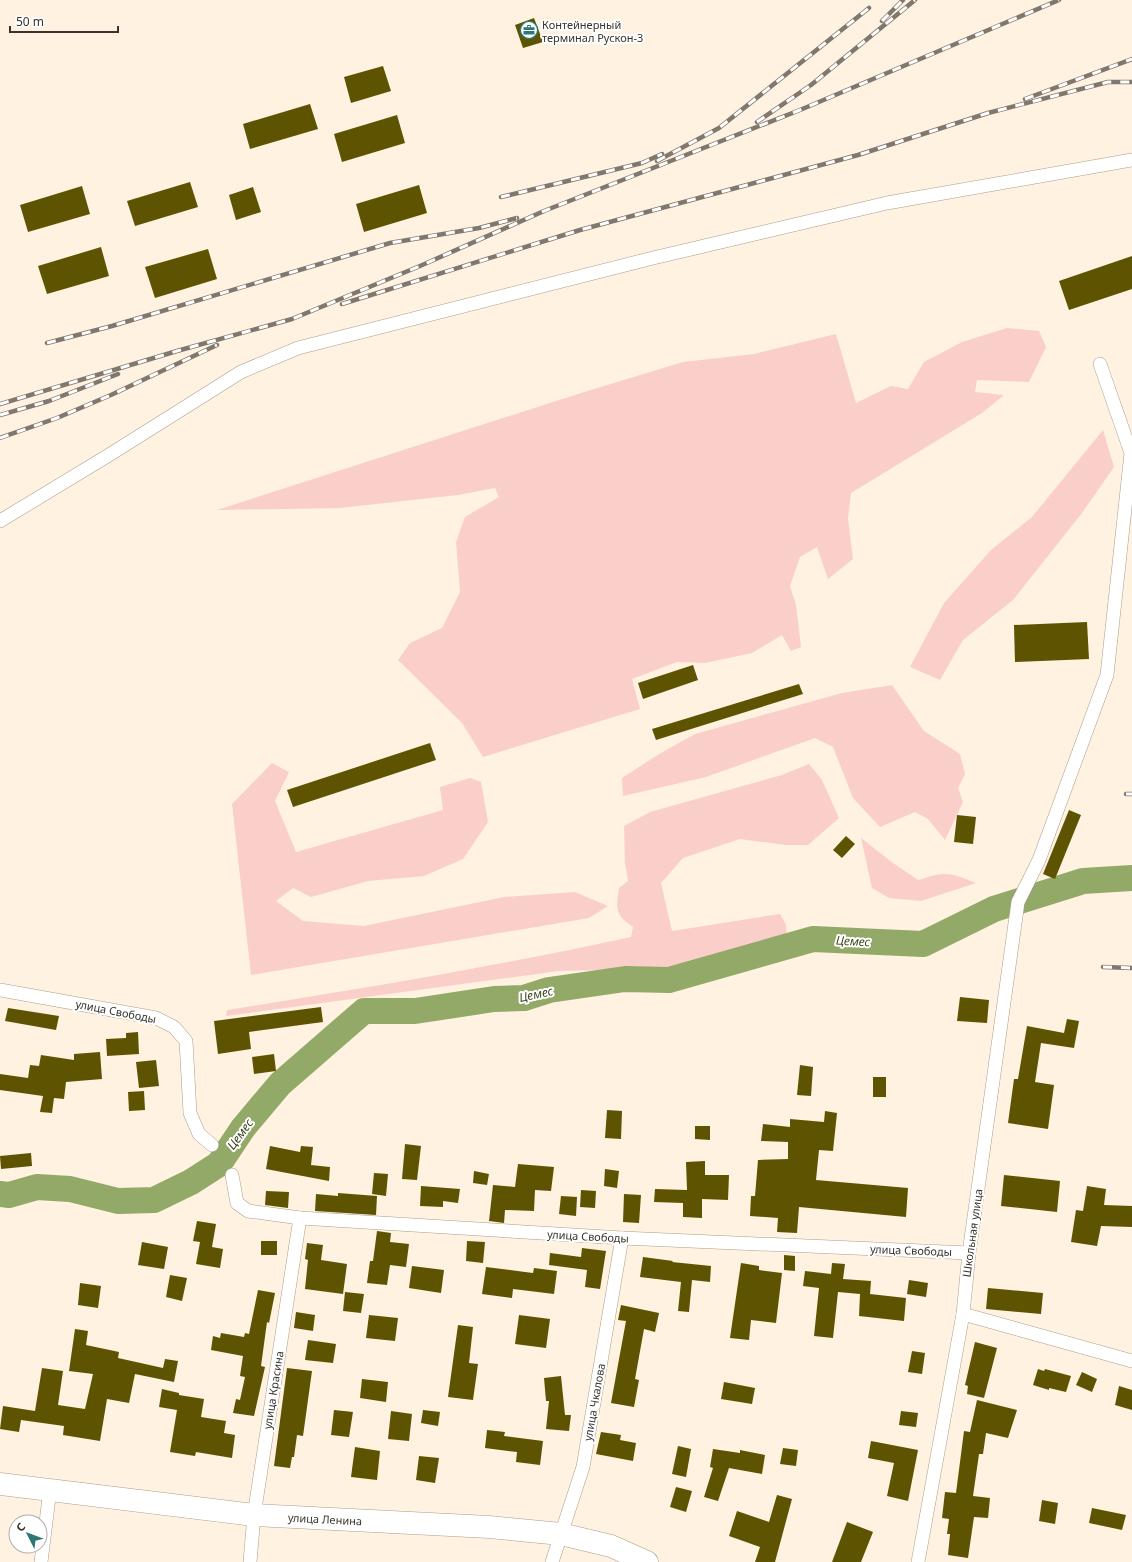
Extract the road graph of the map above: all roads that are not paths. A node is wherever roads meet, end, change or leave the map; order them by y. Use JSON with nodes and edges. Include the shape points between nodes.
{"nodes":[{"id":1,"x":1132,"y":160,"type":"edge"},
{"id":2,"x":1100,"y":364,"type":"dead end"},
{"id":3,"x":0,"y":521,"type":"edge"},
{"id":4,"x":0,"y":990,"type":"edge"},
{"id":5,"x":212,"y":1145,"type":"dead end"},
{"id":6,"x":232,"y":1175,"type":"dead end"},
{"id":7,"x":300,"y":1218,"type":"junction"},
{"id":8,"x":622,"y":1238,"type":"junction"},
{"id":9,"x":969,"y":1253,"type":"junction"},
{"id":10,"x":962,"y":1314,"type":"junction"},
{"id":11,"x":1132,"y":1361,"type":"edge"},
{"id":12,"x":0,"y":1484,"type":"edge"},
{"id":13,"x":50,"y":1490,"type":"junction"},
{"id":14,"x":254,"y":1515,"type":"junction"},
{"id":15,"x":561,"y":1534,"type":"junction"},
{"id":16,"x":41,"y":1562,"type":"edge"},
{"id":17,"x":250,"y":1562,"type":"edge"},
{"id":18,"x":552,"y":1562,"type":"edge"},
{"id":19,"x":647,"y":1562,"type":"edge"},
{"id":20,"x":918,"y":1562,"type":"edge"}],
"edges":[{"from":1,"to":3,"type":"street","via":[[887,203],[653,258],[298,348],[241,372]]},
{"from":2,"to":9,"type":"street","name":"Школьная улица","via":[[1131,453],[1107,675],[1039,860],[1018,902]]},
{"from":4,"to":5,"type":"street","name":"улица Свободы","via":[[156,1018],[174,1026],[186,1041],[190,1113],[199,1134]]},
{"from":6,"to":7,"type":"street","name":"улица Свободы","via":[[237,1203],[248,1211]]},
{"from":7,"to":8,"type":"street","name":"улица Свободы"},
{"from":7,"to":14,"type":"street","name":"улица Красина"},
{"from":8,"to":9,"type":"street","name":"улица Свободы"},
{"from":8,"to":15,"type":"street","name":"улица Чкалова","via":[[583,1467]]},
{"from":9,"to":10,"type":"street","name":"Школьная улица"},
{"from":10,"to":11,"type":"street"},
{"from":10,"to":20,"type":"street","name":"Школьная улица"},
{"from":12,"to":13,"type":"highway","name":"улица Ленина"},
{"from":13,"to":14,"type":"highway","name":"улица Ленина"},
{"from":13,"to":16,"type":"street"},
{"from":14,"to":15,"type":"highway","name":"улица Ленина","via":[[490,1527]]},
{"from":14,"to":17,"type":"street","name":"улица Красина"},
{"from":15,"to":18,"type":"street","name":"улица Чкалова"},
{"from":15,"to":19,"type":"highway","name":"улица Ленина","via":[[611,1546]]}]}
